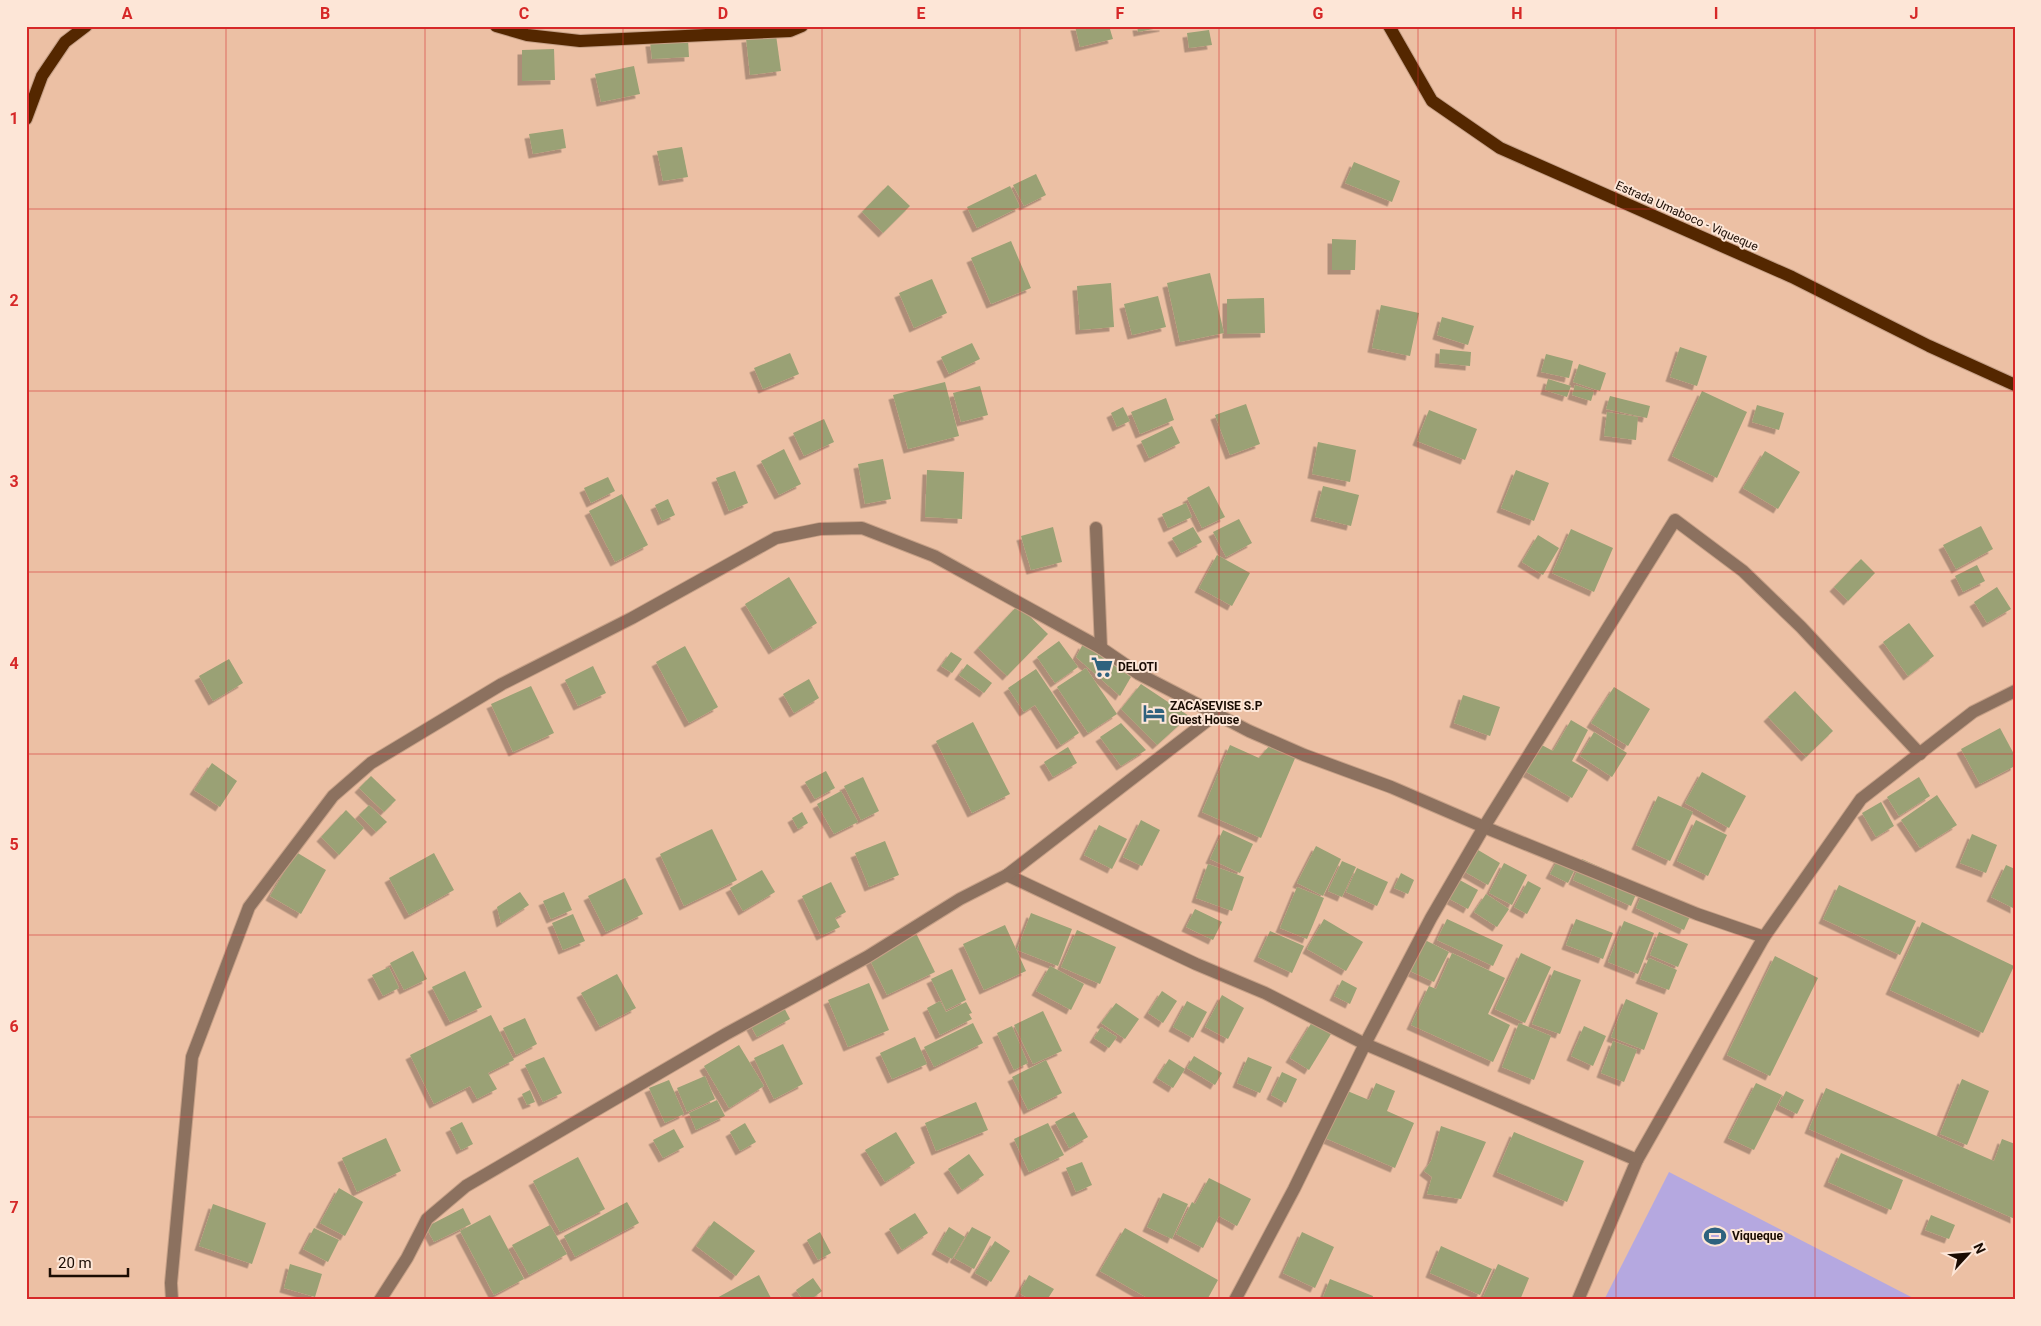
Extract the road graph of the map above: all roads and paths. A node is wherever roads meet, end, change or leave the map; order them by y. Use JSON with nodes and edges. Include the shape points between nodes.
{"nodes":[{"id":1,"x":86,"y":26,"type":"edge"},
{"id":2,"x":496,"y":26,"type":"edge"},
{"id":3,"x":802,"y":26,"type":"edge"},
{"id":4,"x":1389,"y":26,"type":"edge"},
{"id":5,"x":26,"y":119,"type":"edge"},
{"id":6,"x":2015,"y":384,"type":"edge"},
{"id":7,"x":1096,"y":528,"type":"dead end"},
{"id":8,"x":1101,"y":648,"type":"junction"},
{"id":9,"x":2015,"y":691,"type":"edge"},
{"id":10,"x":1216,"y":714,"type":"junction"},
{"id":11,"x":1920,"y":754,"type":"junction"},
{"id":12,"x":1484,"y":827,"type":"junction"},
{"id":13,"x":1007,"y":875,"type":"junction"},
{"id":14,"x":1764,"y":937,"type":"junction"},
{"id":15,"x":1364,"y":1044,"type":"junction"},
{"id":16,"x":1637,"y":1160,"type":"junction"},
{"id":17,"x":172,"y":1300,"type":"edge"},
{"id":18,"x":380,"y":1300,"type":"edge"},
{"id":19,"x":1236,"y":1300,"type":"edge"},
{"id":20,"x":1578,"y":1300,"type":"edge"}],
"edges":[{"from":1,"to":5,"type":"main road","via":[[65,42],[42,76]]},
{"from":2,"to":3,"type":"main road","via":[[527,35],[580,41],[790,31]]},
{"from":4,"to":6,"type":"main road","name":"Estrada Umaboco - Viqueque","via":[[1432,101],[1500,148],[1792,277],[1929,346]]},
{"from":7,"to":8,"type":"street"},
{"from":8,"to":10,"type":"street","via":[[1139,674]]},
{"from":8,"to":17,"type":"street","via":[[934,556],[862,528],[820,529],[776,538],[632,618],[502,684],[371,763],[333,796],[249,907],[192,1057]]},
{"from":9,"to":11,"type":"street","via":[[1973,712]]},
{"from":10,"to":12,"type":"street","via":[[1249,732]]},
{"from":10,"to":13,"type":"street"},
{"from":11,"to":12,"type":"street","via":[[1801,627],[1743,571],[1675,520]]},
{"from":11,"to":14,"type":"street","via":[[1861,799]]},
{"from":12,"to":14,"type":"street","via":[[1696,914]]},
{"from":12,"to":15,"type":"street"},
{"from":13,"to":15,"type":"street","via":[[1196,964],[1265,992]]},
{"from":13,"to":18,"type":"street","via":[[960,899],[867,957],[726,1034],[466,1186],[427,1219]]},
{"from":14,"to":16,"type":"street"},
{"from":15,"to":16,"type":"street"},
{"from":15,"to":19,"type":"street"},
{"from":16,"to":20,"type":"street"}]}
